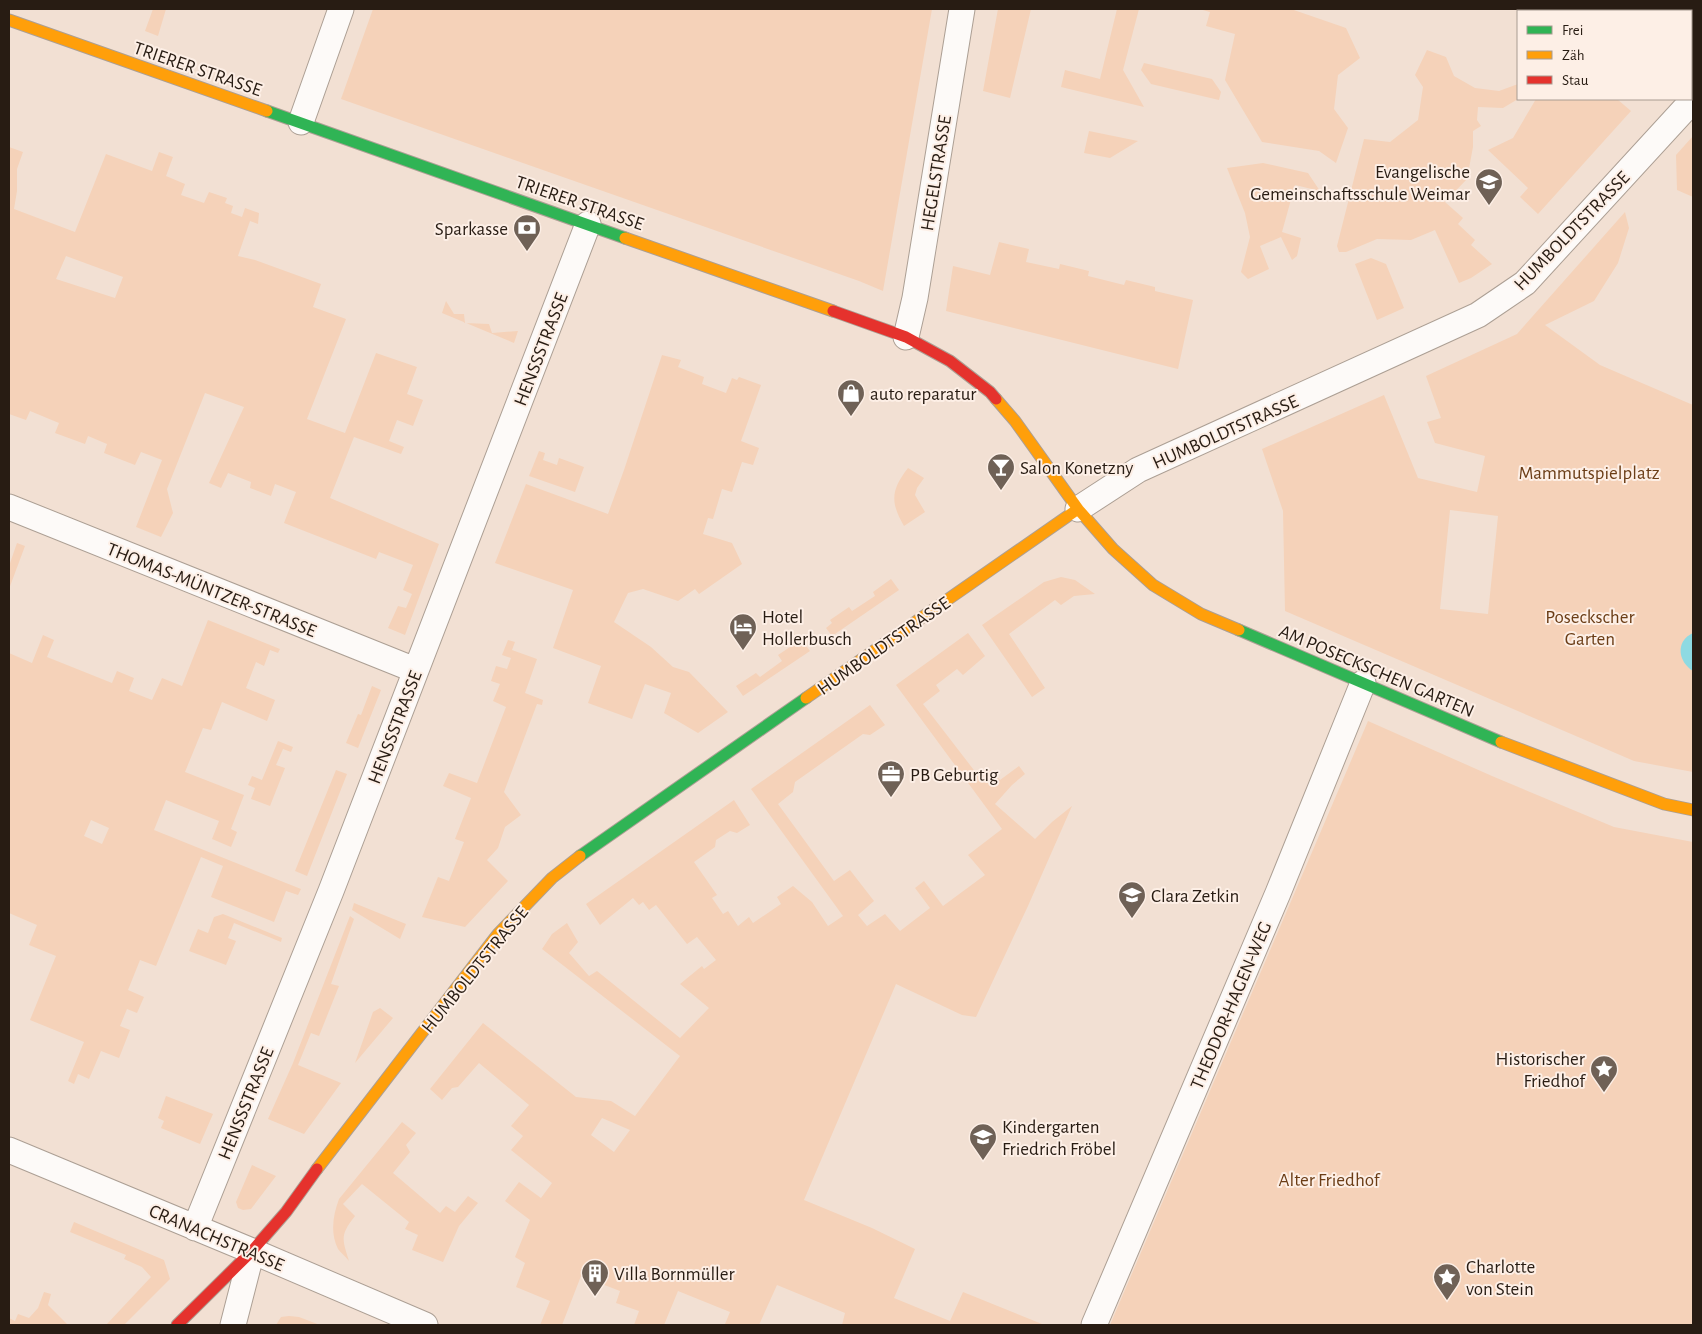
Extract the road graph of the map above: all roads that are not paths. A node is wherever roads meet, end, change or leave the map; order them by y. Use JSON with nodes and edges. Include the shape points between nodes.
{"nodes":[{"id":1,"x":341,"y":9,"type":"edge"},
{"id":2,"x":962,"y":9,"type":"edge"},
{"id":3,"x":9,"y":20,"type":"edge"},
{"id":4,"x":1693,"y":100,"type":"edge"},
{"id":5,"x":301,"y":122,"type":"junction"},
{"id":6,"x":588,"y":224,"type":"junction"},
{"id":7,"x":906,"y":337,"type":"junction"},
{"id":8,"x":9,"y":507,"type":"edge"},
{"id":9,"x":1078,"y":509,"type":"junction"},
{"id":10,"x":415,"y":670,"type":"junction"},
{"id":11,"x":1363,"y":683,"type":"junction"},
{"id":12,"x":1693,"y":810,"type":"edge"},
{"id":13,"x":9,"y":1150,"type":"edge"},
{"id":14,"x":195,"y":1228,"type":"junction"},
{"id":15,"x":252,"y":1251,"type":"junction"},
{"id":16,"x":177,"y":1325,"type":"edge"},
{"id":17,"x":233,"y":1325,"type":"edge"},
{"id":18,"x":425,"y":1325,"type":"edge"},
{"id":19,"x":1094,"y":1325,"type":"edge"}],
"edges":[{"from":1,"to":5,"type":"street"},
{"from":2,"to":7,"type":"street","name":"HEGELSTRASSE"},
{"from":3,"to":5,"type":"street","name":"TRIERER STRASSE"},
{"from":4,"to":9,"type":"street","name":"HUMBOLDTSTRASSE","via":[[1524,283],[1478,315],[1138,470]]},
{"from":5,"to":6,"type":"street","name":"TRIERER STRASSE"},
{"from":6,"to":7,"type":"street","name":"TRIERER STRASSE"},
{"from":6,"to":10,"type":"street","name":"HENSSSTRASSE"},
{"from":7,"to":9,"type":"street","name":"TRIERER STRASSE","via":[[950,361],[990,392],[1015,421]]},
{"from":8,"to":10,"type":"street","name":"THOMAS-MÜNTZER-STRASSE"},
{"from":9,"to":11,"type":"street","name":"AM POSECKSCHEN GARTEN","via":[[1113,549],[1153,585],[1200,614]]},
{"from":9,"to":15,"type":"street","name":"HUMBOLDTSTRASSE","via":[[594,845],[552,878],[498,934],[286,1212]]},
{"from":10,"to":14,"type":"street","name":"HENSSSTRASSE","via":[[331,890]]},
{"from":11,"to":12,"type":"street","name":"AM POSECKSCHEN GARTEN","via":[[1506,744],[1664,804]]},
{"from":11,"to":19,"type":"street","name":"THEODOR-HAGEN-WEG","via":[[1274,902]]},
{"from":13,"to":14,"type":"street","name":"CRANACHSTRASSE"},
{"from":14,"to":15,"type":"street","name":"CRANACHSTRASSE"},
{"from":15,"to":16,"type":"street","name":"HUMBOLDTSTRASSE"},
{"from":15,"to":17,"type":"street"},
{"from":15,"to":18,"type":"street","name":"CRANACHSTRASSE"}]}
